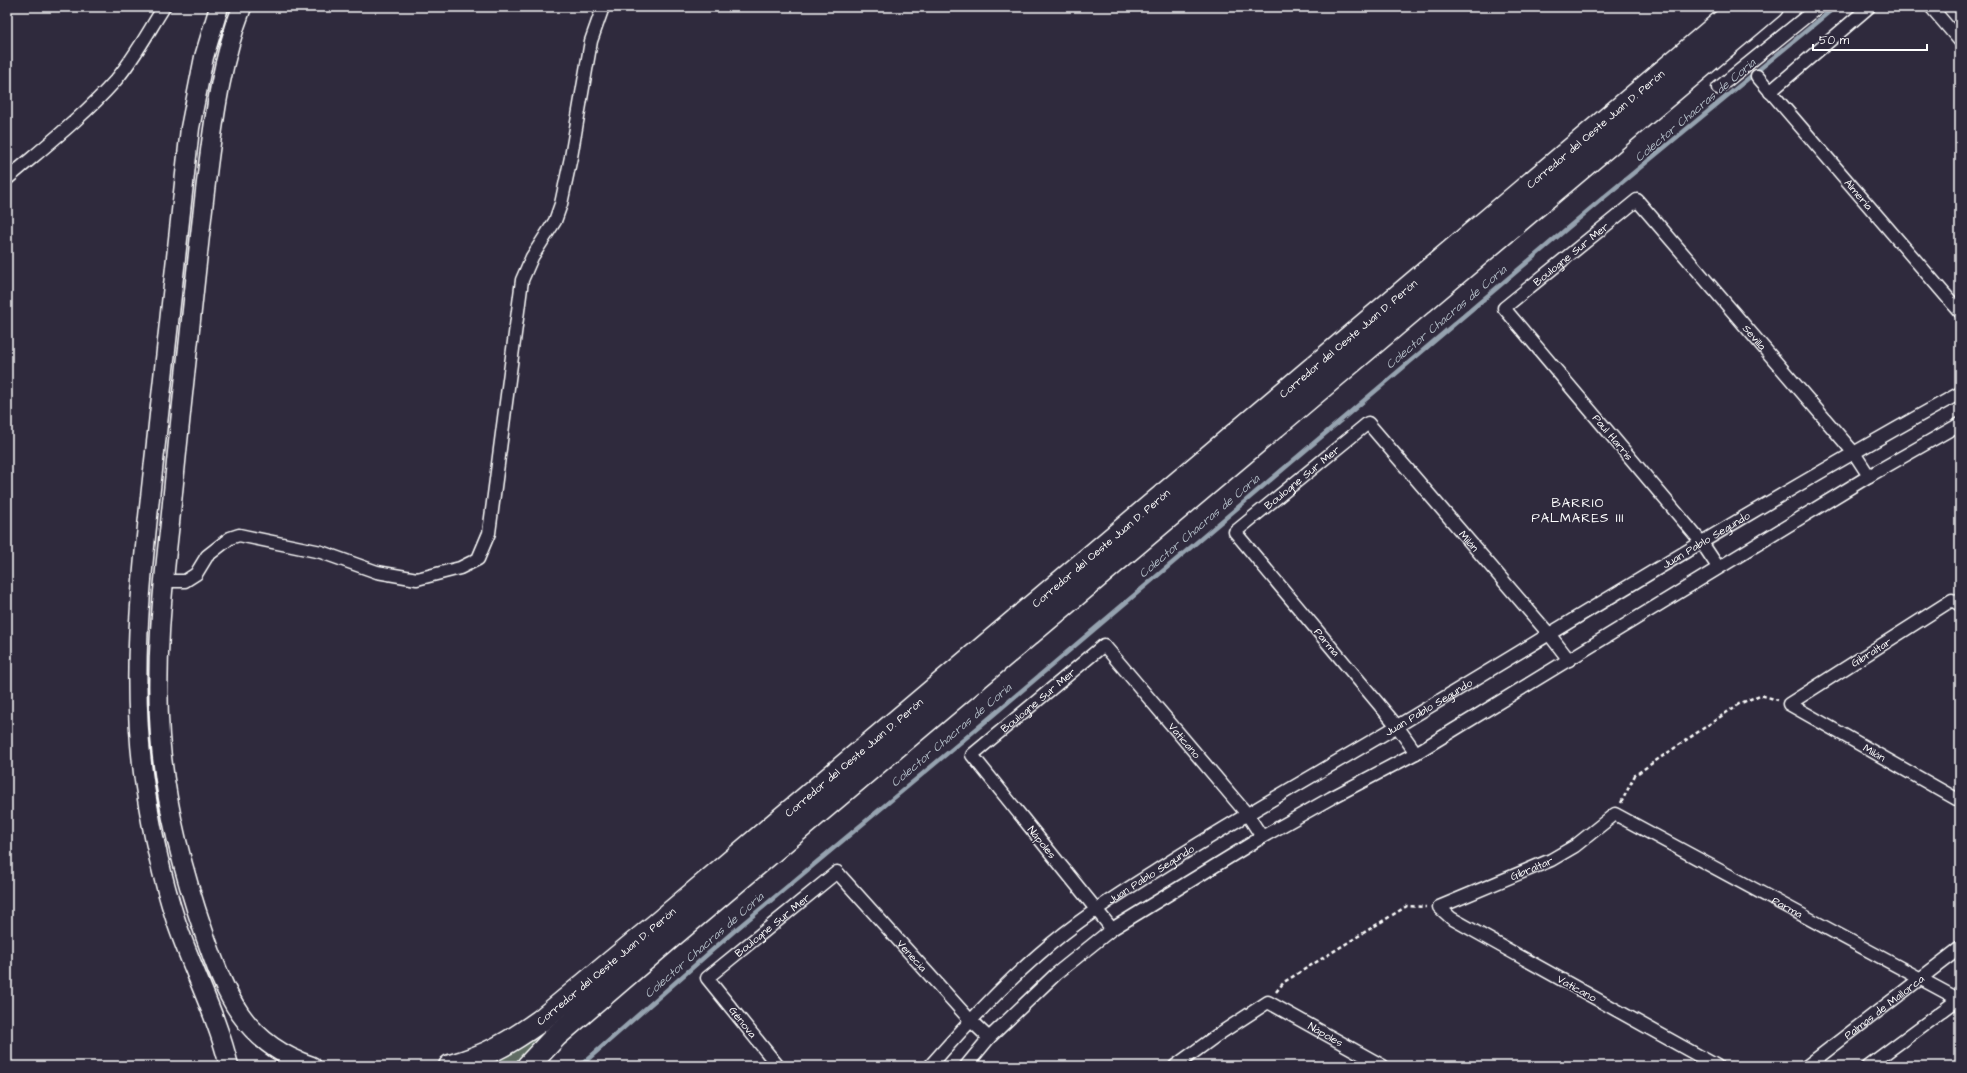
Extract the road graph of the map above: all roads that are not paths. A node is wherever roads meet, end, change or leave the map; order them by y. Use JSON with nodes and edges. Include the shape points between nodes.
{"nodes":[{"id":1,"x":164,"y":7,"type":"edge"},
{"id":2,"x":219,"y":7,"type":"edge"},
{"id":3,"x":242,"y":7,"type":"edge"},
{"id":4,"x":603,"y":7,"type":"edge"},
{"id":5,"x":1739,"y":7,"type":"edge"},
{"id":6,"x":1772,"y":7,"type":"edge"},
{"id":7,"x":1818,"y":7,"type":"edge"},
{"id":8,"x":1869,"y":7,"type":"edge"},
{"id":9,"x":1931,"y":7,"type":"edge"},
{"id":10,"x":1960,"y":41,"type":"edge"},
{"id":11,"x":1757,"y":76,"type":"dead end"},
{"id":12,"x":1718,"y":88,"type":"dead end"},
{"id":13,"x":1770,"y":92,"type":"junction"},
{"id":14,"x":7,"y":180,"type":"edge"},
{"id":15,"x":1637,"y":200,"type":"joint"},
{"id":16,"x":1504,"y":308,"type":"joint"},
{"id":17,"x":1960,"y":312,"type":"edge"},
{"id":18,"x":1960,"y":393,"type":"edge"},
{"id":19,"x":1368,"y":423,"type":"joint"},
{"id":20,"x":1960,"y":424,"type":"edge"},
{"id":21,"x":1854,"y":453,"type":"junction"},
{"id":22,"x":1869,"y":476,"type":"junction"},
{"id":23,"x":1235,"y":532,"type":"joint"},
{"id":24,"x":1702,"y":543,"type":"junction"},
{"id":25,"x":1718,"y":567,"type":"junction"},
{"id":26,"x":164,"y":581,"type":"junction"},
{"id":27,"x":1956,"y":603,"type":"edge"},
{"id":28,"x":1549,"y":634,"type":"junction"},
{"id":29,"x":1104,"y":645,"type":"joint"},
{"id":30,"x":1569,"y":660,"type":"junction"},
{"id":31,"x":1789,"y":704,"type":"joint"},
{"id":32,"x":1397,"y":726,"type":"junction"},
{"id":33,"x":1416,"y":753,"type":"junction"},
{"id":34,"x":972,"y":755,"type":"joint"},
{"id":35,"x":1960,"y":801,"type":"edge"},
{"id":36,"x":1247,"y":814,"type":"junction"},
{"id":37,"x":1615,"y":814,"type":"joint"},
{"id":38,"x":1262,"y":837,"type":"junction"},
{"id":39,"x":837,"y":872,"type":"joint"},
{"id":40,"x":1439,"y":907,"type":"joint"},
{"id":41,"x":1097,"y":909,"type":"junction"},
{"id":42,"x":1112,"y":929,"type":"junction"},
{"id":43,"x":1960,"y":948,"type":"edge"},
{"id":44,"x":707,"y":978,"type":"joint"},
{"id":45,"x":1921,"y":979,"type":"junction"},
{"id":46,"x":1959,"y":999,"type":"edge"},
{"id":47,"x":970,"y":1020,"type":"junction"},
{"id":48,"x":989,"y":1038,"type":"junction"},
{"id":49,"x":230,"y":1066,"type":"edge"},
{"id":50,"x":312,"y":1066,"type":"edge"},
{"id":51,"x":450,"y":1066,"type":"edge"},
{"id":52,"x":528,"y":1066,"type":"edge"},
{"id":53,"x":778,"y":1066,"type":"edge"},
{"id":54,"x":930,"y":1066,"type":"edge"},
{"id":55,"x":966,"y":1066,"type":"edge"},
{"id":56,"x":1175,"y":1066,"type":"edge"},
{"id":57,"x":1383,"y":1066,"type":"edge"},
{"id":58,"x":1717,"y":1066,"type":"edge"},
{"id":59,"x":1807,"y":1066,"type":"edge"},
{"id":60,"x":1868,"y":1066,"type":"edge"}],
"edges":[{"from":1,"to":14,"type":"street","via":[[116,80]]},
{"from":2,"to":49,"type":"main road","via":[[204,57],[190,128],[142,583],[137,700],[145,783],[164,881],[174,917]]},
{"from":3,"to":26,"type":"main road","via":[[226,57],[217,99],[197,258]]},
{"from":4,"to":26,"type":"street","via":[[591,41],[561,204],[522,280],[489,533],[478,559],[460,568],[417,579],[378,572],[321,552],[239,535],[230,538],[207,556],[196,574],[185,581]]},
{"from":5,"to":51,"type":"highway","name":"Corredor del Oeste Juan D. Perón","via":[[540,1021],[485,1055]]},
{"from":6,"to":52,"type":"highway","name":"Corredor del Oeste Juan D. Perón","via":[[671,937],[556,1036]]},
{"from":7,"to":12,"type":"street"},
{"from":8,"to":13,"type":"street"},
{"from":9,"to":10,"type":"street"},
{"from":11,"to":13,"type":"street","name":"Almería"},
{"from":13,"to":17,"type":"street","name":"Almería"},
{"from":15,"to":16,"type":"street","name":"Boulogne Sur Mer"},
{"from":15,"to":21,"type":"street","name":"Sevilla"},
{"from":16,"to":24,"type":"street","name":"Paul Harris"},
{"from":18,"to":21,"type":"street","name":"Juan Pablo Segundo"},
{"from":19,"to":23,"type":"street","name":"Boulogne Sur Mer"},
{"from":19,"to":28,"type":"street","name":"Milán"},
{"from":20,"to":22,"type":"street"},
{"from":21,"to":22,"type":"street","name":"Sevilla"},
{"from":21,"to":24,"type":"street","name":"Juan Pablo Segundo"},
{"from":22,"to":25,"type":"street"},
{"from":23,"to":32,"type":"street","name":"Parma"},
{"from":24,"to":25,"type":"street","name":"Paul Harris"},
{"from":24,"to":28,"type":"street","name":"Juan Pablo Segundo"},
{"from":25,"to":30,"type":"street"},
{"from":26,"to":50,"type":"main road","via":[[158,665],[160,738],[170,811],[189,886],[215,965],[238,1013],[272,1046]]},
{"from":27,"to":31,"type":"street","name":"Gibraltar"},
{"from":28,"to":30,"type":"street","name":"Milán"},
{"from":28,"to":32,"type":"street","name":"Juan Pablo Segundo"},
{"from":29,"to":34,"type":"street","name":"Boulogne Sur Mer"},
{"from":29,"to":36,"type":"street","name":"Vaticano"},
{"from":30,"to":33,"type":"street"},
{"from":31,"to":35,"type":"street","name":"Milán"},
{"from":32,"to":33,"type":"street","name":"Parma"},
{"from":32,"to":36,"type":"street","name":"Juan Pablo Segundo"},
{"from":33,"to":38,"type":"street"},
{"from":34,"to":41,"type":"street","name":"Nápoles"},
{"from":36,"to":38,"type":"street","name":"Vaticano"},
{"from":36,"to":41,"type":"street","name":"Juan Pablo Segundo"},
{"from":37,"to":40,"type":"street","name":"Gibraltar","via":[[1575,846],[1551,860]]},
{"from":37,"to":45,"type":"street","name":"Parma"},
{"from":38,"to":42,"type":"street"},
{"from":39,"to":44,"type":"street","name":"Boulogne Sur Mer"},
{"from":39,"to":47,"type":"street","name":"Venecia"},
{"from":40,"to":58,"type":"street","name":"Vaticano","via":[[1451,918]]},
{"from":41,"to":42,"type":"street","name":"Nápoles"},
{"from":41,"to":47,"type":"street","name":"Juan Pablo Segundo","via":[[1038,954]]},
{"from":42,"to":48,"type":"street","via":[[1056,974]]},
{"from":43,"to":45,"type":"street","name":"Palmas de Mallorca"},
{"from":44,"to":53,"type":"street","name":"Génova"},
{"from":45,"to":46,"type":"street","name":"Parma"},
{"from":45,"to":59,"type":"street","name":"Palmas de Mallorca"},
{"from":46,"to":60,"type":"street"},
{"from":47,"to":48,"type":"street","name":"Venecia"},
{"from":47,"to":54,"type":"street","name":"Juan Pablo Segundo"},
{"from":48,"to":55,"type":"street"},
{"from":56,"to":57,"type":"street","name":"Nápoles","via":[[1268,1002]]}]}
